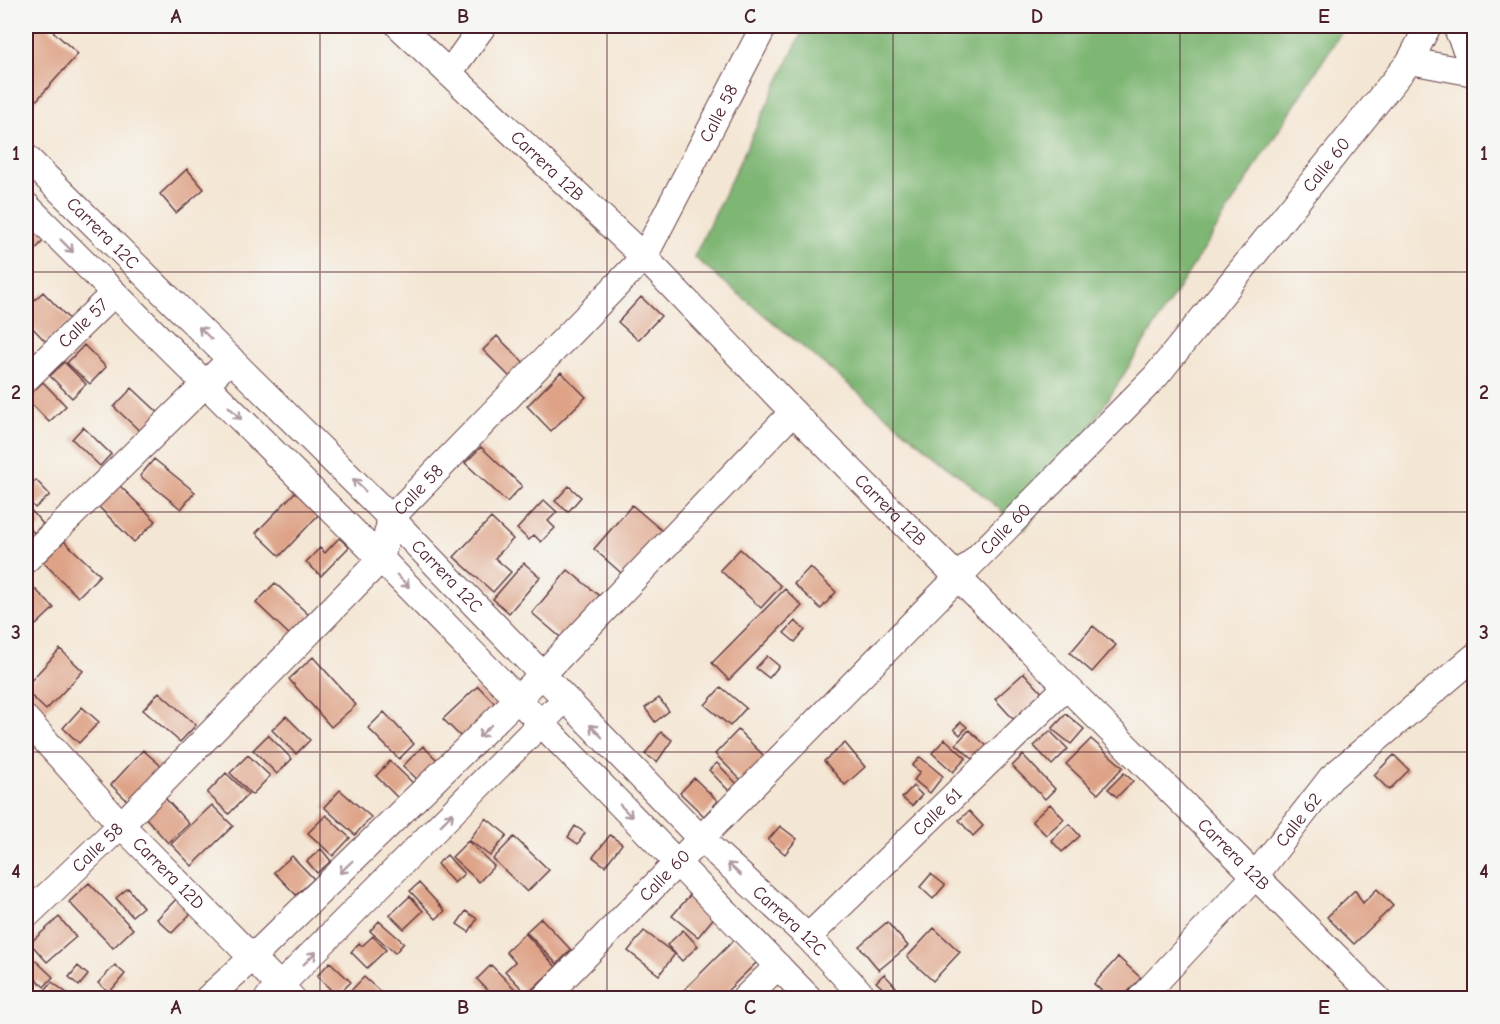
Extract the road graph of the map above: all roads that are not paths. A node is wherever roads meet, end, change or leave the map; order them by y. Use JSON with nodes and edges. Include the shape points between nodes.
{"nodes":[{"id":1,"x":399,"y":26,"type":"edge"},
{"id":2,"x":483,"y":26,"type":"edge"},
{"id":3,"x":764,"y":26,"type":"edge"},
{"id":4,"x":1428,"y":26,"type":"edge"},
{"id":5,"x":1456,"y":26,"type":"edge"},
{"id":6,"x":1410,"y":61,"type":"junction"},
{"id":7,"x":1474,"y":71,"type":"edge"},
{"id":8,"x":449,"y":73,"type":"junction"},
{"id":9,"x":26,"y":157,"type":"edge"},
{"id":10,"x":26,"y":205,"type":"edge"},
{"id":11,"x":644,"y":257,"type":"junction"},
{"id":12,"x":114,"y":293,"type":"junction"},
{"id":13,"x":231,"y":359,"type":"junction"},
{"id":14,"x":26,"y":379,"type":"edge"},
{"id":15,"x":205,"y":384,"type":"junction"},
{"id":16,"x":793,"y":412,"type":"junction"},
{"id":17,"x":391,"y":518,"type":"junction"},
{"id":18,"x":381,"y":559,"type":"junction"},
{"id":19,"x":26,"y":560,"type":"edge"},
{"id":20,"x":957,"y":577,"type":"junction"},
{"id":21,"x":1474,"y":657,"type":"edge"},
{"id":22,"x":542,"y":675,"type":"junction"},
{"id":23,"x":1066,"y":687,"type":"junction"},
{"id":24,"x":518,"y":699,"type":"junction"},
{"id":25,"x":565,"y":699,"type":"junction"},
{"id":26,"x":26,"y":719,"type":"edge"},
{"id":27,"x":541,"y":723,"type":"junction"},
{"id":28,"x":121,"y":825,"type":"junction"},
{"id":29,"x":700,"y":838,"type":"junction"},
{"id":30,"x":676,"y":863,"type":"junction"},
{"id":31,"x":1255,"y":876,"type":"junction"},
{"id":32,"x":26,"y":916,"type":"edge"},
{"id":33,"x":808,"y":937,"type":"junction"},
{"id":34,"x":252,"y":958,"type":"junction"},
{"id":35,"x":778,"y":966,"type":"junction"},
{"id":36,"x":280,"y":995,"type":"edge"},
{"id":37,"x":208,"y":999,"type":"edge"},
{"id":38,"x":544,"y":999,"type":"edge"},
{"id":39,"x":745,"y":999,"type":"edge"},
{"id":40,"x":809,"y":999,"type":"edge"},
{"id":41,"x":865,"y":999,"type":"edge"},
{"id":42,"x":1141,"y":999,"type":"edge"},
{"id":43,"x":1377,"y":999,"type":"edge"}],
"edges":[{"from":1,"to":8,"type":"street","name":"Carrera 12B"},
{"from":2,"to":8,"type":"street"},
{"from":3,"to":11,"type":"street","name":"Calle 58"},
{"from":4,"to":6,"type":"street","name":"Calle 60"},
{"from":5,"to":7,"type":"street"},
{"from":6,"to":7,"type":"street"},
{"from":6,"to":20,"type":"street","name":"Calle 60","via":[[1156,376]]},
{"from":8,"to":11,"type":"street","name":"Carrera 12B"},
{"from":13,"to":9,"type":"street","name":"Carrera 12C","one_way":true},
{"from":10,"to":12,"type":"street","name":"Carrera 12C","one_way":true},
{"from":11,"to":16,"type":"street","name":"Carrera 12B"},
{"from":11,"to":17,"type":"street","name":"Calle 58"},
{"from":12,"to":14,"type":"street","name":"Calle 57"},
{"from":12,"to":15,"type":"street","name":"Carrera 12C"},
{"from":13,"to":15,"type":"street"},
{"from":17,"to":13,"type":"street","name":"Carrera 12C","one_way":true},
{"from":15,"to":18,"type":"street","name":"Carrera 12C","one_way":true},
{"from":15,"to":19,"type":"street"},
{"from":16,"to":20,"type":"street","name":"Carrera 12B"},
{"from":16,"to":22,"type":"street"},
{"from":17,"to":18,"type":"street","name":"Calle 58"},
{"from":17,"to":22,"type":"street","name":"Carrera 12C"},
{"from":18,"to":24,"type":"street","name":"Carrera 12C","one_way":true},
{"from":18,"to":28,"type":"street","name":"Calle 58"},
{"from":20,"to":23,"type":"street","name":"Carrera 12B"},
{"from":20,"to":29,"type":"street","name":"Calle 60"},
{"from":21,"to":31,"type":"street","name":"Calle 62","via":[[1331,778]]},
{"from":22,"to":24,"type":"street"},
{"from":22,"to":25,"type":"street","name":"Carrera 12C"},
{"from":23,"to":31,"type":"street","name":"Carrera 12B"},
{"from":23,"to":33,"type":"street","name":"Calle 61"},
{"from":24,"to":27,"type":"street","name":"Carrera 12C"},
{"from":24,"to":34,"type":"street","one_way":true},
{"from":25,"to":27,"type":"street"},
{"from":29,"to":25,"type":"street","name":"Carrera 12C","one_way":true},
{"from":26,"to":28,"type":"street","name":"Carrera 12D"},
{"from":27,"to":30,"type":"street","name":"Carrera 12C","one_way":true},
{"from":36,"to":27,"type":"street","one_way":true},
{"from":28,"to":32,"type":"street","name":"Calle 58"},
{"from":28,"to":34,"type":"street","name":"Carrera 12D"},
{"from":29,"to":30,"type":"street","name":"Calle 60"},
{"from":33,"to":29,"type":"street","name":"Carrera 12C","one_way":true},
{"from":30,"to":35,"type":"street","name":"Carrera 12C"},
{"from":30,"to":38,"type":"street","name":"Calle 60"},
{"from":31,"to":42,"type":"street","name":"Calle 62"},
{"from":31,"to":43,"type":"street","name":"Carrera 12B"},
{"from":33,"to":41,"type":"street","name":"Carrera 12C"},
{"from":34,"to":36,"type":"street","name":"Carrera 12D"},
{"from":34,"to":37,"type":"street"},
{"from":35,"to":39,"type":"street"},
{"from":35,"to":40,"type":"street","name":"Carrera 12C"}]}
